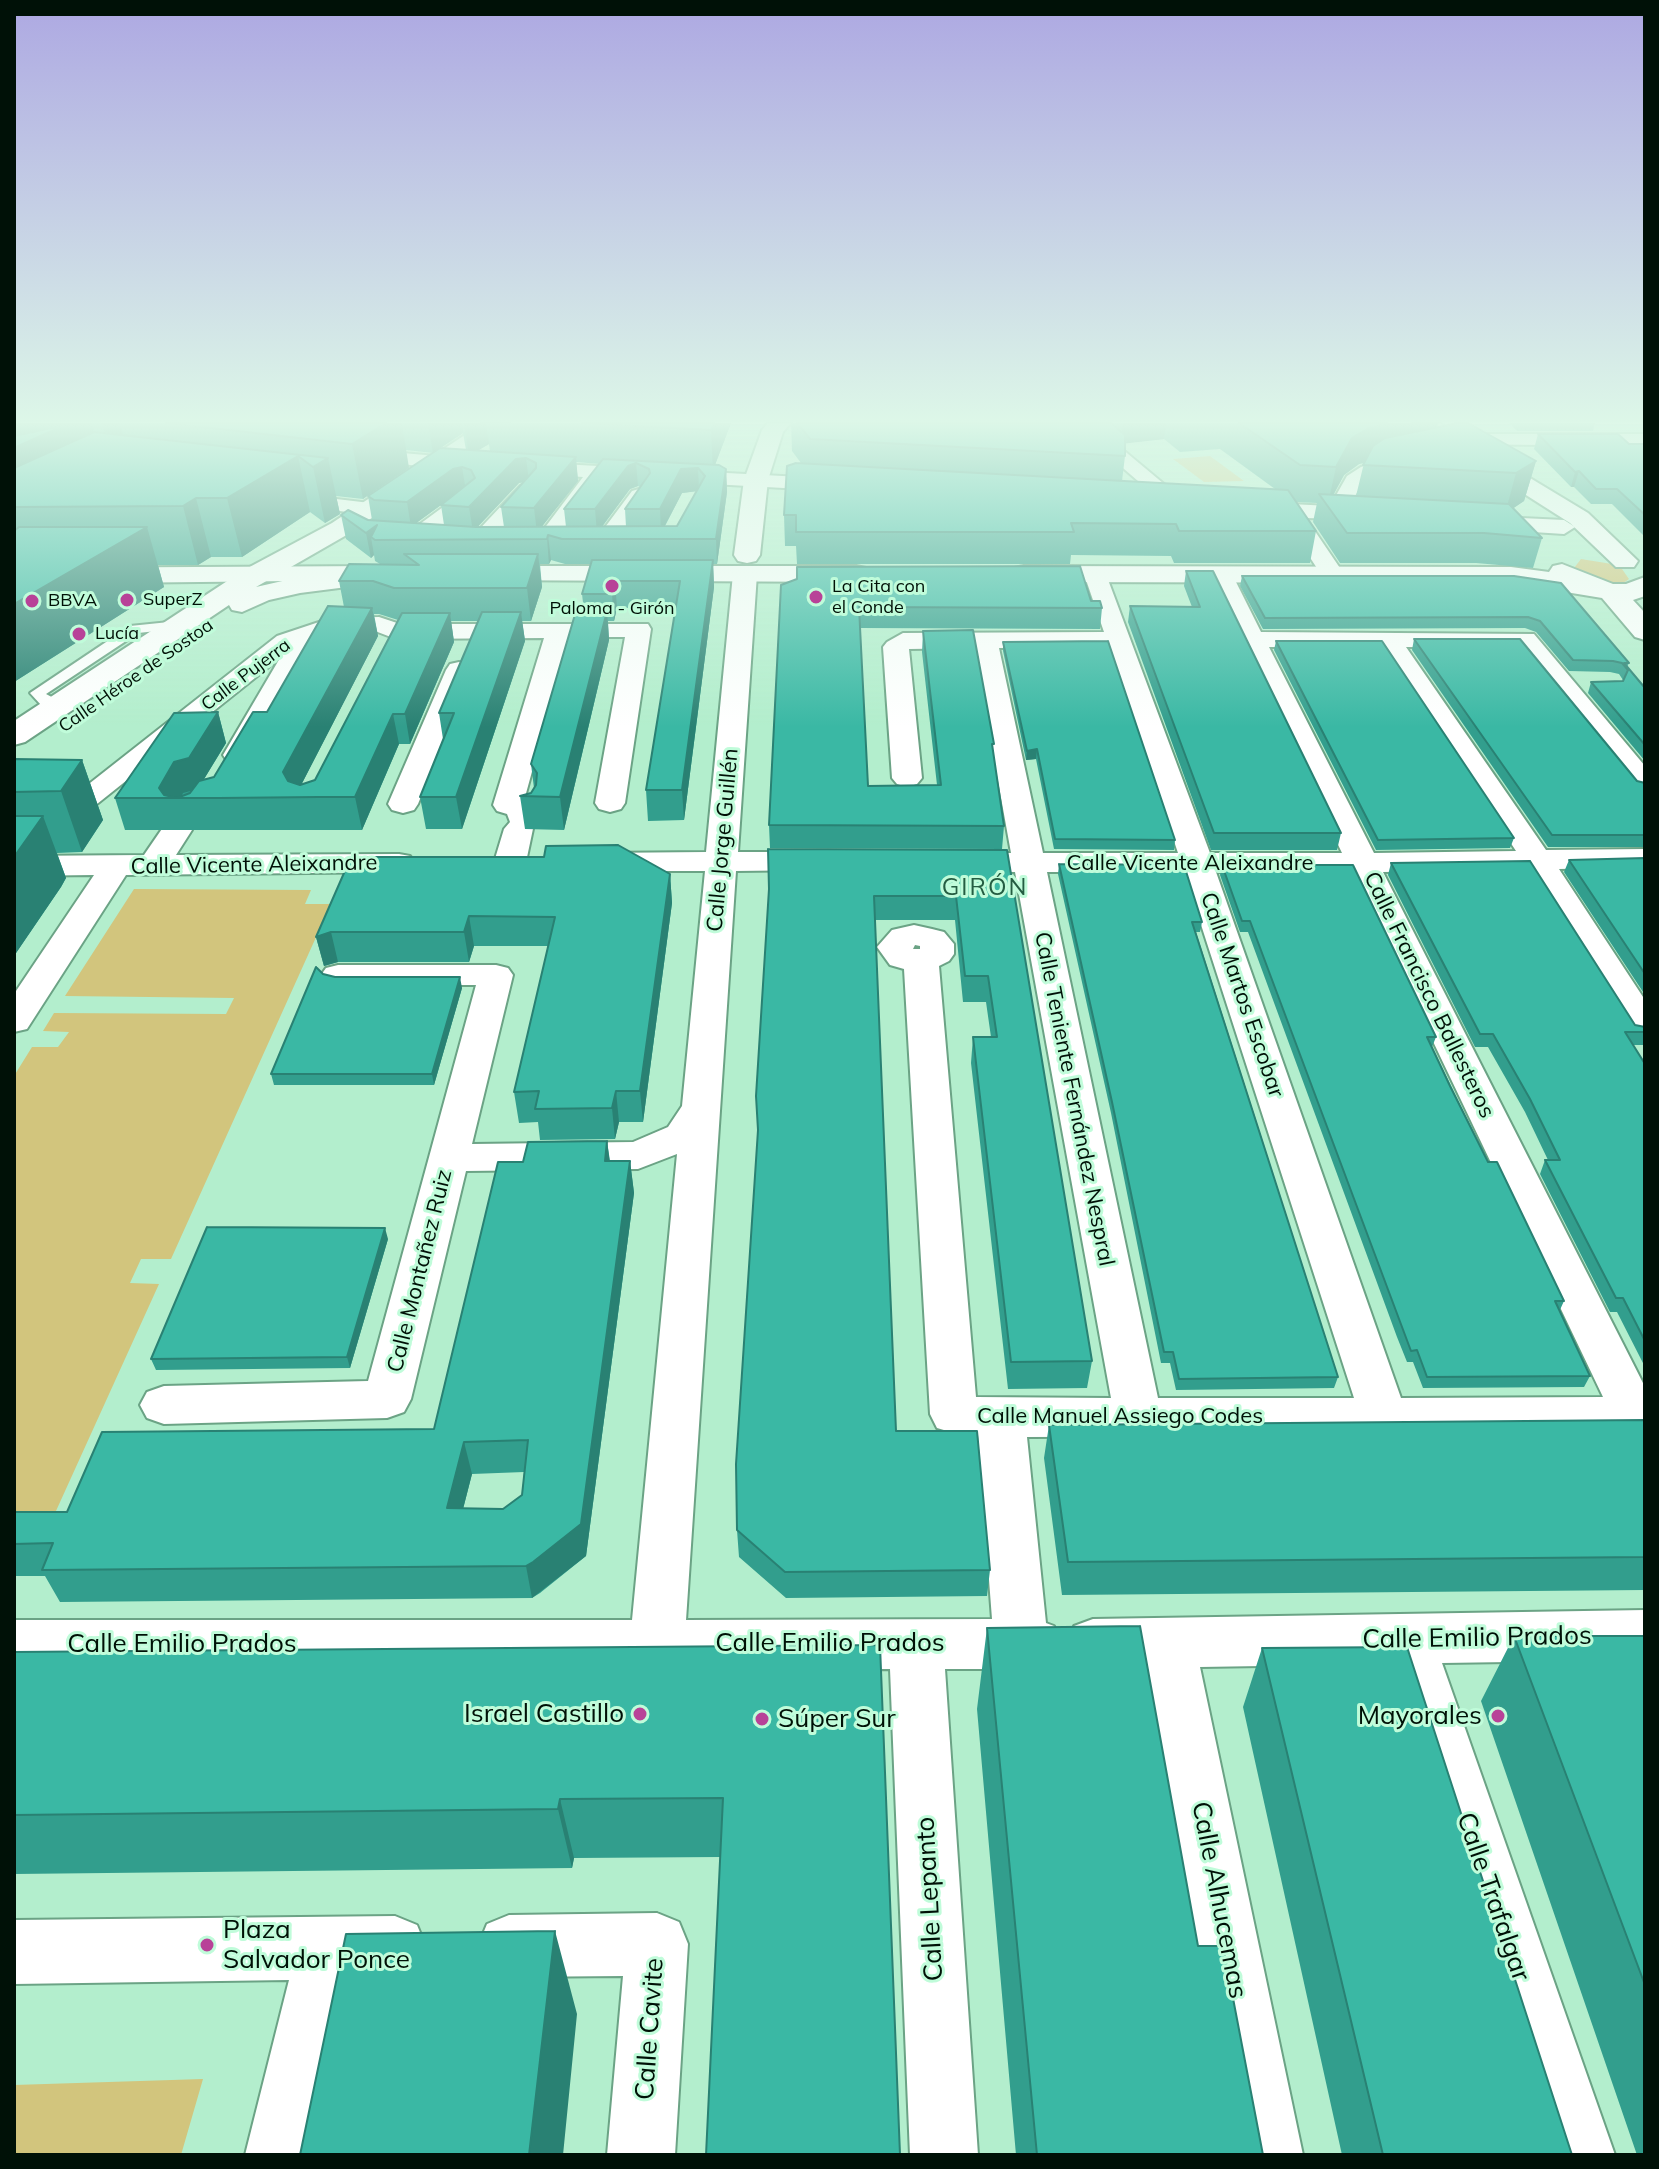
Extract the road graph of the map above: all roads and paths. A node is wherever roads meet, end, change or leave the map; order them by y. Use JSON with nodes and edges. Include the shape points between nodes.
{"nodes":[{"id":1,"x":357,"y":524,"type":"edge"},
{"id":2,"x":357,"y":524,"type":"edge"},
{"id":3,"x":428,"y":524,"type":"edge"},
{"id":4,"x":485,"y":524,"type":"edge"},
{"id":5,"x":559,"y":524,"type":"edge"},
{"id":6,"x":609,"y":524,"type":"edge"},
{"id":7,"x":752,"y":524,"type":"edge"},
{"id":8,"x":1299,"y":524,"type":"edge"},
{"id":9,"x":1515,"y":524,"type":"edge"},
{"id":10,"x":1563,"y":524,"type":"edge"},
{"id":11,"x":1585,"y":524,"type":"edge"},
{"id":12,"x":1564,"y":527,"type":"junction"},
{"id":13,"x":464,"y":541,"type":"junction"},
{"id":14,"x":545,"y":542,"type":"junction"},
{"id":15,"x":590,"y":543,"type":"junction"},
{"id":16,"x":631,"y":543,"type":"edge"},
{"id":17,"x":1561,"y":555,"type":"junction"},
{"id":18,"x":746,"y":564,"type":"junction"},
{"id":19,"x":392,"y":574,"type":"junction"},
{"id":20,"x":423,"y":574,"type":"edge"},
{"id":21,"x":455,"y":574,"type":"edge"},
{"id":22,"x":885,"y":574,"type":"edge"},
{"id":23,"x":992,"y":574,"type":"edge"},
{"id":24,"x":1096,"y":574,"type":"junction"},
{"id":25,"x":1220,"y":574,"type":"junction"},
{"id":26,"x":1332,"y":574,"type":"junction"},
{"id":27,"x":1476,"y":574,"type":"junction"},
{"id":28,"x":28,"y":579,"type":"edge"},
{"id":29,"x":1641,"y":580,"type":"edge"},
{"id":30,"x":257,"y":585,"type":"junction"},
{"id":31,"x":1599,"y":589,"type":"junction"},
{"id":32,"x":559,"y":630,"type":"junction"},
{"id":33,"x":475,"y":631,"type":"junction"},
{"id":34,"x":1645,"y":631,"type":"edge"},
{"id":35,"x":308,"y":633,"type":"junction"},
{"id":36,"x":985,"y":639,"type":"junction"},
{"id":37,"x":1119,"y":639,"type":"junction"},
{"id":38,"x":1388,"y":639,"type":"junction"},
{"id":39,"x":1254,"y":640,"type":"junction"},
{"id":40,"x":1560,"y":682,"type":"junction"},
{"id":41,"x":1596,"y":683,"type":"edge"},
{"id":42,"x":14,"y":735,"type":"edge"},
{"id":43,"x":14,"y":761,"type":"edge"},
{"id":44,"x":225,"y":775,"type":"edge"},
{"id":45,"x":907,"y":778,"type":"dead end"},
{"id":46,"x":1645,"y":785,"type":"edge"},
{"id":47,"x":86,"y":798,"type":"dead end"},
{"id":48,"x":610,"y":803,"type":"dead end"},
{"id":49,"x":403,"y":804,"type":"dead end"},
{"id":50,"x":185,"y":819,"type":"dead end"},
{"id":51,"x":1536,"y":858,"type":"junction"},
{"id":52,"x":1645,"y":858,"type":"edge"},
{"id":53,"x":722,"y":860,"type":"junction"},
{"id":54,"x":850,"y":862,"type":"edge"},
{"id":55,"x":924,"y":862,"type":"edge"},
{"id":56,"x":1197,"y":862,"type":"junction"},
{"id":57,"x":432,"y":863,"type":"edge"},
{"id":58,"x":1027,"y":863,"type":"junction"},
{"id":59,"x":1364,"y":863,"type":"junction"},
{"id":60,"x":14,"y":866,"type":"edge"},
{"id":61,"x":116,"y":866,"type":"junction"},
{"id":62,"x":153,"y":866,"type":"junction"},
{"id":63,"x":921,"y":961,"type":"dead end"},
{"id":64,"x":338,"y":975,"type":"edge"},
{"id":65,"x":14,"y":1021,"type":"edge"},
{"id":66,"x":1645,"y":1028,"type":"edge"},
{"id":67,"x":701,"y":1107,"type":"junction"},
{"id":68,"x":638,"y":1155,"type":"junction"},
{"id":69,"x":449,"y":1158,"type":"junction"},
{"id":70,"x":692,"y":1218,"type":"junction"},
{"id":71,"x":164,"y":1405,"type":"dead end"},
{"id":72,"x":1640,"y":1416,"type":"edge"},
{"id":73,"x":1384,"y":1417,"type":"junction"},
{"id":74,"x":1001,"y":1418,"type":"junction"},
{"id":75,"x":1138,"y":1418,"type":"junction"},
{"id":76,"x":1645,"y":1635,"type":"edge"},
{"id":77,"x":1406,"y":1638,"type":"junction"},
{"id":78,"x":657,"y":1642,"type":"junction"},
{"id":79,"x":916,"y":1643,"type":"junction"},
{"id":80,"x":1021,"y":1644,"type":"junction"},
{"id":81,"x":1168,"y":1644,"type":"junction"},
{"id":82,"x":14,"y":1645,"type":"edge"},
{"id":83,"x":328,"y":1948,"type":"junction"},
{"id":84,"x":14,"y":1952,"type":"edge"},
{"id":85,"x":279,"y":2155,"type":"edge"},
{"id":86,"x":641,"y":2155,"type":"edge"},
{"id":87,"x":944,"y":2155,"type":"edge"},
{"id":88,"x":1269,"y":2155,"type":"edge"},
{"id":89,"x":1581,"y":2155,"type":"edge"}],
"edges":[{"from":1,"to":19,"type":"main road","via":[[334,538],[338,556],[363,569]]},
{"from":2,"to":30,"type":"main road","name":"Calle Héroe de Sostoa"},
{"from":3,"to":13,"type":"street","via":[[409,537]]},
{"from":4,"to":13,"type":"street"},
{"from":5,"to":14,"type":"street"},
{"from":6,"to":15,"type":"street"},
{"from":7,"to":18,"type":"main road","name":"Calle Jorge Guillén"},
{"from":8,"to":26,"type":"street"},
{"from":9,"to":12,"type":"street"},
{"from":10,"to":12,"type":"main road"},
{"from":11,"to":29,"type":"main road"},
{"from":12,"to":17,"type":"main road"},
{"from":13,"to":14,"type":"street"},
{"from":14,"to":15,"type":"street"},
{"from":15,"to":16,"type":"street"},
{"from":17,"to":27,"type":"main road"},
{"from":17,"to":29,"type":"main road","via":[[1587,552]]},
{"from":17,"to":31,"type":"main road","via":[[1557,562],[1564,574]]},
{"from":18,"to":21,"type":"main road","via":[[686,574]]},
{"from":18,"to":22,"type":"main road","via":[[793,574]]},
{"from":18,"to":53,"type":"street","name":"Calle Jorge Guillén"},
{"from":19,"to":20,"type":"main road"},
{"from":19,"to":30,"type":"main road"},
{"from":23,"to":24,"type":"main road"},
{"from":24,"to":25,"type":"main road"},
{"from":24,"to":37,"type":"street","name":"Calle Martos Escobar"},
{"from":25,"to":26,"type":"main road"},
{"from":25,"to":39,"type":"street","name":"Calle Francisco Ballesteros"},
{"from":26,"to":27,"type":"main road"},
{"from":27,"to":31,"type":"main road"},
{"from":28,"to":30,"type":"main road"},
{"from":29,"to":31,"type":"main road","via":[[1631,592]]},
{"from":30,"to":42,"type":"main road","name":"Calle Héroe de Sostoa","via":[[179,625]]},
{"from":30,"to":43,"type":"main road","name":"Calle Héroe de Sostoa","via":[[232,610]]},
{"from":31,"to":34,"type":"main road"},
{"from":32,"to":33,"type":"street","name":"Calle Pujerra"},
{"from":32,"to":48,"type":"street","name":"Calle Pujerra","via":[[639,629]]},
{"from":32,"to":53,"type":"street","via":[[508,805],[523,805],[525,862]]},
{"from":33,"to":35,"type":"street","name":"Calle Pujerra","via":[[390,644],[379,624],[331,625]]},
{"from":33,"to":49,"type":"street"},
{"from":35,"to":44,"type":"street"},
{"from":35,"to":47,"type":"street","name":"Calle Pujerra","via":[[286,641]]},
{"from":36,"to":37,"type":"street"},
{"from":36,"to":45,"type":"street","via":[[915,638],[896,647]]},
{"from":36,"to":58,"type":"street","name":"Calle Teniente Fernández Nespral"},
{"from":37,"to":56,"type":"street","name":"Calle Martos Escobar"},
{"from":38,"to":39,"type":"street"},
{"from":38,"to":40,"type":"street","via":[[1525,639]]},
{"from":38,"to":51,"type":"street"},
{"from":39,"to":59,"type":"street","name":"Calle Francisco Ballesteros"},
{"from":40,"to":41,"type":"street"},
{"from":40,"to":46,"type":"street"},
{"from":50,"to":62,"type":"street"},
{"from":51,"to":52,"type":"street","name":"Calle Vicente Aleixandre"},
{"from":51,"to":59,"type":"street","name":"Calle Vicente Aleixandre"},
{"from":51,"to":66,"type":"street"},
{"from":53,"to":54,"type":"street"},
{"from":53,"to":67,"type":"street","name":"Calle Jorge Guillén"},
{"from":55,"to":58,"type":"street","name":"Calle Vicente Aleixandre"},
{"from":56,"to":58,"type":"street","name":"Calle Vicente Aleixandre"},
{"from":56,"to":59,"type":"street","name":"Calle Vicente Aleixandre"},
{"from":56,"to":73,"type":"street","name":"Calle Martos Escobar"},
{"from":57,"to":62,"type":"street","name":"Calle Vicente Aleixandre"},
{"from":58,"to":75,"type":"street","name":"Calle Teniente Fernández Nespral"},
{"from":59,"to":72,"type":"street","name":"Calle Francisco Ballesteros"},
{"from":60,"to":61,"type":"street","name":"Calle Vicente Aleixandre"},
{"from":61,"to":62,"type":"street","name":"Calle Vicente Aleixandre"},
{"from":61,"to":65,"type":"street"},
{"from":63,"to":74,"type":"street","name":"Calle Manuel Assiego Codes","via":[[954,1414]]},
{"from":64,"to":69,"type":"street","via":[[496,975]]},
{"from":67,"to":68,"type":"street","via":[[682,1136]]},
{"from":67,"to":70,"type":"street","name":"Calle Jorge Guillén"},
{"from":68,"to":69,"type":"street"},
{"from":68,"to":70,"type":"street","name":"Calle Jorge Guillén","via":[[667,1169],[681,1184]]},
{"from":69,"to":71,"type":"street","name":"Calle Montañez Ruiz","via":[[387,1399]]},
{"from":70,"to":78,"type":"street","name":"Calle Jorge Guillén"},
{"from":72,"to":73,"type":"street","name":"Calle Manuel Assiego Codes"},
{"from":73,"to":75,"type":"street","name":"Calle Manuel Assiego Codes"},
{"from":74,"to":75,"type":"street","name":"Calle Manuel Assiego Codes"},
{"from":74,"to":80,"type":"street"},
{"from":76,"to":77,"type":"street","name":"Calle Emilio Prados"},
{"from":77,"to":81,"type":"street","name":"Calle Emilio Prados"},
{"from":77,"to":89,"type":"street","name":"Calle Trafalgar"},
{"from":78,"to":79,"type":"street","name":"Calle Emilio Prados"},
{"from":78,"to":82,"type":"street","name":"Calle Emilio Prados"},
{"from":79,"to":80,"type":"street","name":"Calle Emilio Prados"},
{"from":79,"to":87,"type":"street","name":"Calle Lepanto"},
{"from":80,"to":81,"type":"street","name":"Calle Emilio Prados"},
{"from":81,"to":88,"type":"street","name":"Calle Alhucemas"},
{"from":83,"to":84,"type":"street"},
{"from":83,"to":85,"type":"street"},
{"from":83,"to":86,"type":"street","name":"Calle Cavite","via":[[657,1944]]}]}
